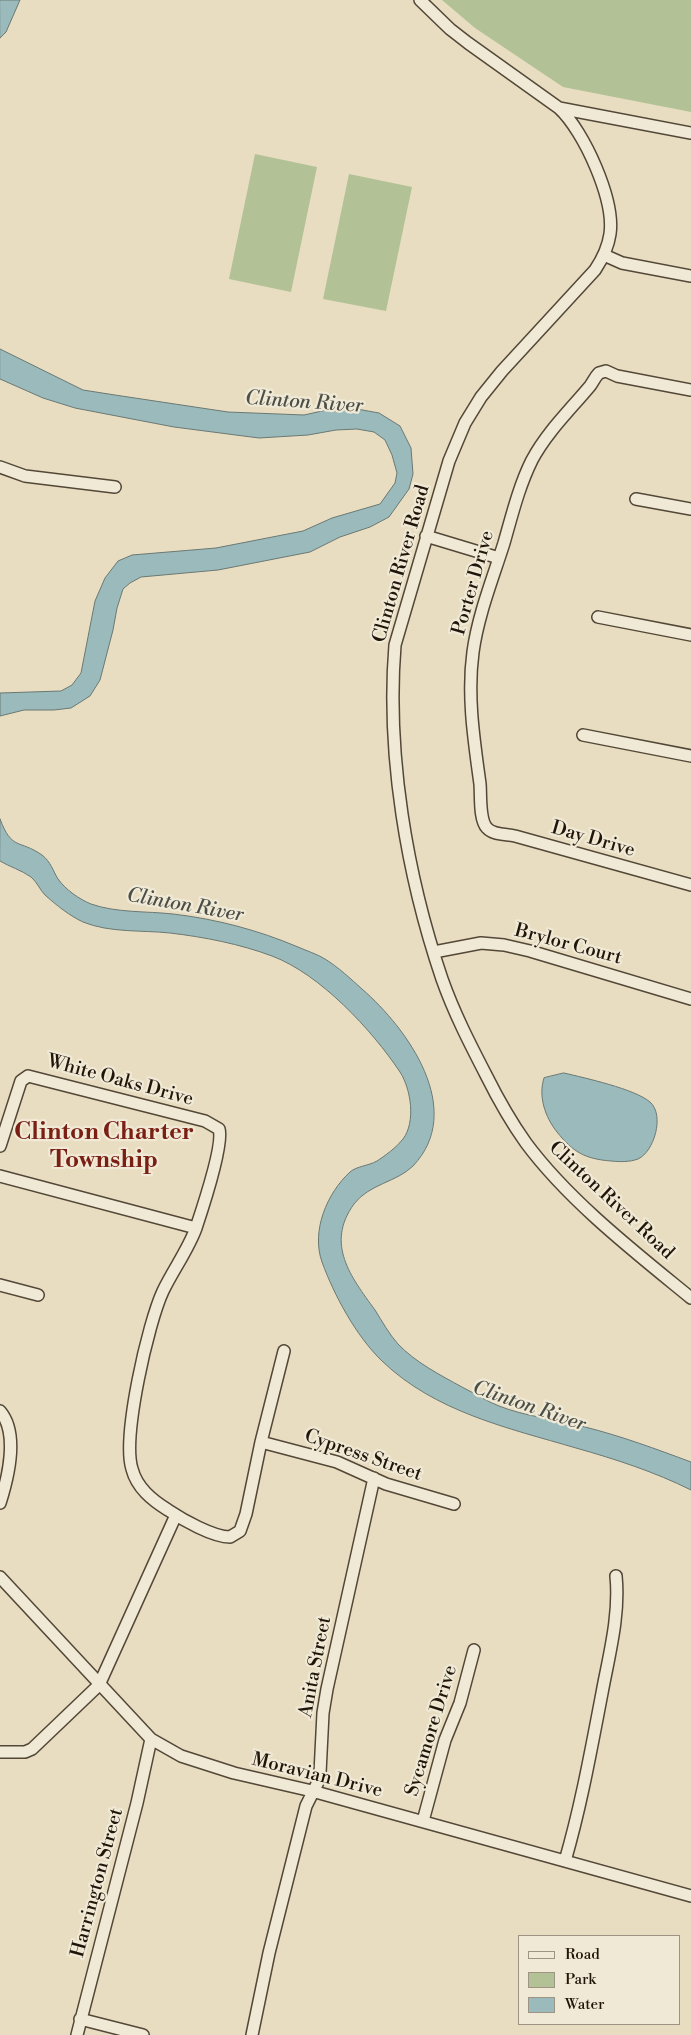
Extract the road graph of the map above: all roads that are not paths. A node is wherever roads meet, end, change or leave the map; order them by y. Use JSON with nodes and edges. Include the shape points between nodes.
{"nodes":[{"id":1,"x":420,"y":0,"type":"edge"},
{"id":2,"x":558,"y":108,"type":"junction"},
{"id":3,"x":691,"y":133,"type":"edge"},
{"id":4,"x":604,"y":255,"type":"junction"},
{"id":5,"x":691,"y":276,"type":"edge"},
{"id":6,"x":691,"y":390,"type":"edge"},
{"id":7,"x":0,"y":468,"type":"edge"},
{"id":8,"x":115,"y":487,"type":"dead end"},
{"id":9,"x":636,"y":499,"type":"dead end"},
{"id":10,"x":691,"y":509,"type":"edge"},
{"id":11,"x":426,"y":536,"type":"junction"},
{"id":12,"x":499,"y":558,"type":"junction"},
{"id":13,"x":598,"y":617,"type":"dead end"},
{"id":14,"x":691,"y":635,"type":"edge"},
{"id":15,"x":584,"y":735,"type":"dead end"},
{"id":16,"x":691,"y":756,"type":"edge"},
{"id":17,"x":486,"y":828,"type":"joint"},
{"id":18,"x":691,"y":885,"type":"edge"},
{"id":19,"x":434,"y":952,"type":"junction"},
{"id":20,"x":691,"y":998,"type":"edge"},
{"id":21,"x":0,"y":1146,"type":"edge"},
{"id":22,"x":0,"y":1176,"type":"edge"},
{"id":23,"x":196,"y":1228,"type":"junction"},
{"id":24,"x":0,"y":1285,"type":"edge"},
{"id":25,"x":38,"y":1296,"type":"dead end"},
{"id":26,"x":691,"y":1298,"type":"edge"},
{"id":27,"x":284,"y":1351,"type":"dead end"},
{"id":28,"x":0,"y":1412,"type":"edge"},
{"id":29,"x":261,"y":1442,"type":"junction"},
{"id":30,"x":374,"y":1478,"type":"junction"},
{"id":31,"x":0,"y":1503,"type":"edge"},
{"id":32,"x":454,"y":1504,"type":"dead end"},
{"id":33,"x":176,"y":1515,"type":"junction"},
{"id":34,"x":616,"y":1576,"type":"dead end"},
{"id":35,"x":0,"y":1577,"type":"edge"},
{"id":36,"x":474,"y":1650,"type":"dead end"},
{"id":37,"x":99,"y":1685,"type":"junction"},
{"id":38,"x":151,"y":1739,"type":"junction"},
{"id":39,"x":0,"y":1752,"type":"edge"},
{"id":40,"x":312,"y":1791,"type":"junction"},
{"id":41,"x":423,"y":1822,"type":"junction"},
{"id":42,"x":565,"y":1861,"type":"junction"},
{"id":43,"x":691,"y":1896,"type":"edge"},
{"id":44,"x":80,"y":2019,"type":"junction"},
{"id":45,"x":77,"y":2035,"type":"edge"},
{"id":46,"x":143,"y":2035,"type":"edge"},
{"id":47,"x":252,"y":2035,"type":"edge"}],
"edges":[{"from":1,"to":2,"type":"street","name":"Clinton River Road","via":[[462,39]]},
{"from":2,"to":3,"type":"street"},
{"from":2,"to":4,"type":"street","name":"Clinton River Road","via":[[580,134],[606,194],[610,232]]},
{"from":4,"to":5,"type":"street","via":[[622,263]]},
{"from":4,"to":11,"type":"street","name":"Clinton River Road","via":[[583,284],[536,332],[472,410],[449,461]]},
{"from":6,"to":12,"type":"street","name":"Porter Drive","via":[[606,371],[599,373],[547,436],[532,460]]},
{"from":7,"to":8,"type":"street","via":[[25,476]]},
{"from":9,"to":10,"type":"street"},
{"from":11,"to":12,"type":"street"},
{"from":11,"to":19,"type":"street","name":"Clinton River Road","via":[[395,645],[393,719],[410,855]]},
{"from":12,"to":17,"type":"street","name":"Porter Drive","via":[[473,650],[471,681],[482,822]]},
{"from":13,"to":14,"type":"street"},
{"from":15,"to":16,"type":"street"},
{"from":17,"to":18,"type":"street","name":"Day Drive"},
{"from":19,"to":20,"type":"street","name":"Brylor Court","via":[[481,943],[504,945]]},
{"from":19,"to":26,"type":"street","name":"Clinton River Road","via":[[450,1001],[477,1058],[527,1144],[596,1217]]},
{"from":21,"to":23,"type":"street","name":"White Oaks Drive","via":[[21,1082],[28,1076],[205,1121],[219,1129],[220,1144]]},
{"from":22,"to":23,"type":"street"},
{"from":23,"to":33,"type":"street","via":[[162,1292],[151,1324],[129,1441],[131,1467],[140,1486],[152,1499]]},
{"from":24,"to":25,"type":"street"},
{"from":27,"to":29,"type":"street"},
{"from":28,"to":31,"type":"street","via":[[9,1428],[11,1446]]},
{"from":29,"to":30,"type":"street","name":"Cypress Street","via":[[337,1462]]},
{"from":29,"to":33,"type":"street","via":[[245,1520],[237,1535],[224,1537]]},
{"from":30,"to":32,"type":"street","name":"Cypress Street","via":[[405,1491]]},
{"from":30,"to":40,"type":"street","name":"Anita Street","via":[[327,1689],[322,1762],[318,1782]]},
{"from":33,"to":37,"type":"street"},
{"from":34,"to":42,"type":"street","via":[[618,1597],[612,1640],[580,1810]]},
{"from":35,"to":37,"type":"street","name":"Moravian Drive"},
{"from":36,"to":41,"type":"street","name":"Sycamore Drive"},
{"from":37,"to":38,"type":"street","name":"Moravian Drive"},
{"from":37,"to":39,"type":"street","via":[[32,1749]]},
{"from":38,"to":40,"type":"street","name":"Moravian Drive","via":[[196,1762]]},
{"from":38,"to":44,"type":"street","name":"Harrington Street"},
{"from":40,"to":41,"type":"street","name":"Moravian Drive"},
{"from":40,"to":47,"type":"street","name":"Anita Street","via":[[271,1944]]},
{"from":41,"to":42,"type":"street","name":"Moravian Drive"},
{"from":42,"to":43,"type":"street","name":"Moravian Drive"},
{"from":44,"to":45,"type":"street","name":"Harrington Street"},
{"from":44,"to":46,"type":"street"}]}
